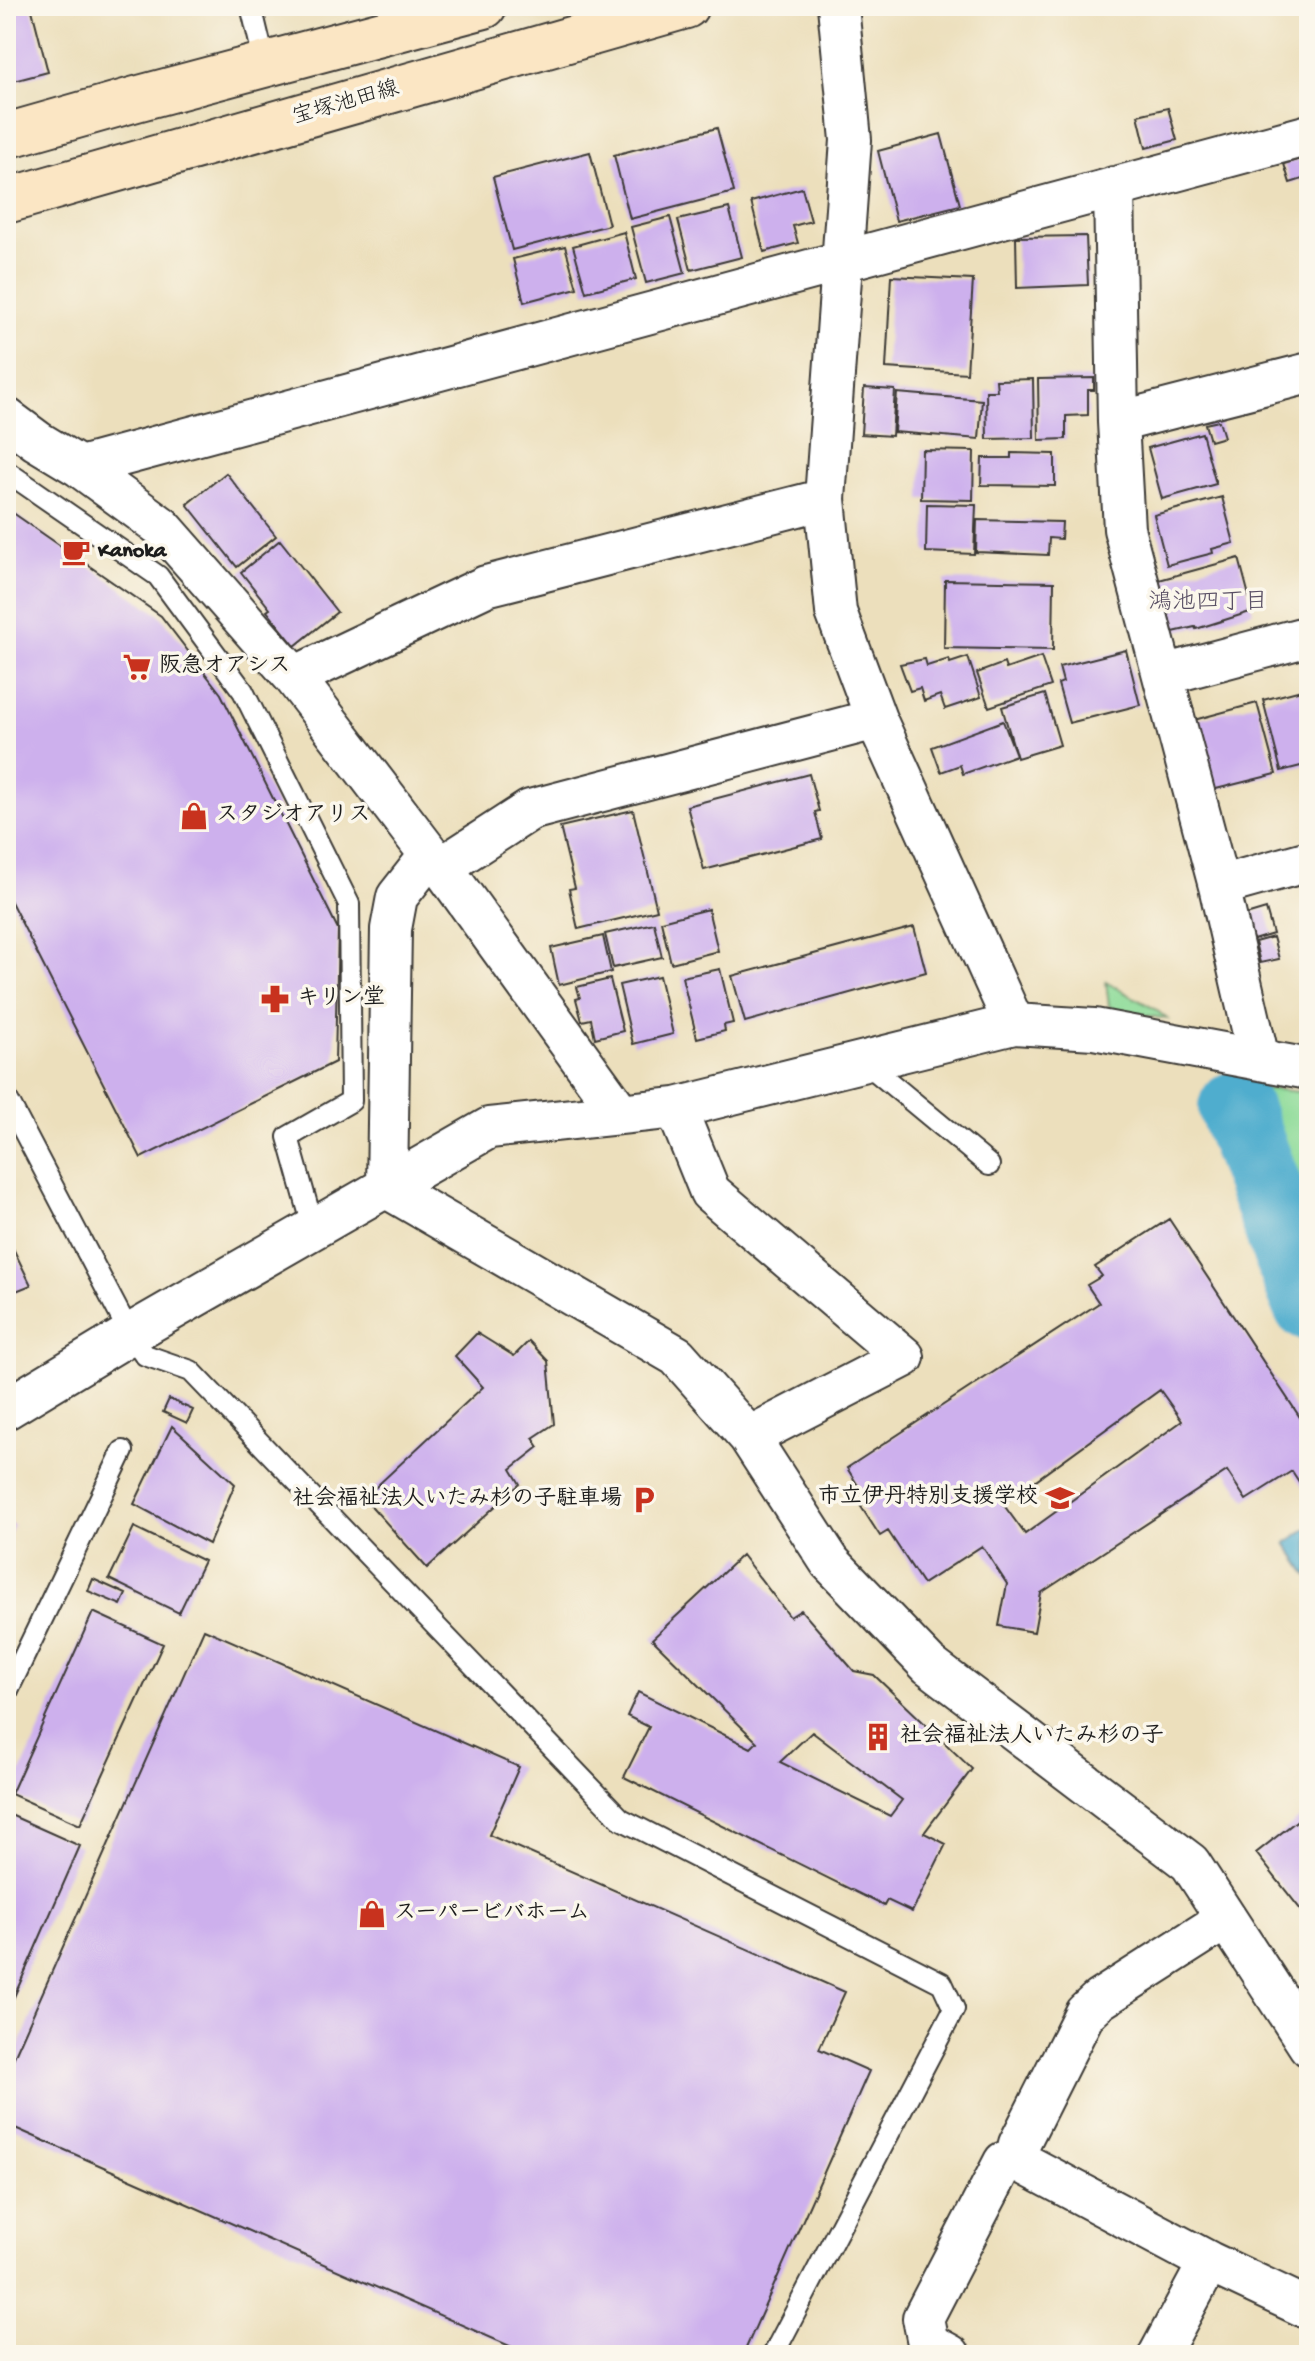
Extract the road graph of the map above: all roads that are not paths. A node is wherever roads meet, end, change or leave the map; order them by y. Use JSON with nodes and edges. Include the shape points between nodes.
{"nodes":[{"id":1,"x":251,"y":6,"type":"edge"},
{"id":2,"x":484,"y":6,"type":"edge"},
{"id":3,"x":686,"y":6,"type":"edge"},
{"id":4,"x":838,"y":6,"type":"edge"},
{"id":5,"x":265,"y":64,"type":"junction"},
{"id":6,"x":1309,"y":135,"type":"edge"},
{"id":7,"x":6,"y":136,"type":"edge"},
{"id":8,"x":1114,"y":187,"type":"junction"},
{"id":9,"x":6,"y":201,"type":"edge"},
{"id":10,"x":844,"y":260,"type":"junction"},
{"id":11,"x":1309,"y":373,"type":"edge"},
{"id":12,"x":6,"y":418,"type":"edge"},
{"id":13,"x":1118,"y":422,"type":"junction"},
{"id":14,"x":80,"y":467,"type":"junction"},
{"id":15,"x":6,"y":471,"type":"edge"},
{"id":16,"x":825,"y":499,"type":"junction"},
{"id":17,"x":1309,"y":636,"type":"edge"},
{"id":18,"x":1163,"y":675,"type":"junction"},
{"id":19,"x":294,"y":677,"type":"junction"},
{"id":20,"x":876,"y":719,"type":"junction"},
{"id":21,"x":436,"y":861,"type":"junction"},
{"id":22,"x":1309,"y":861,"type":"edge"},
{"id":23,"x":1219,"y":886,"type":"junction"},
{"id":24,"x":1014,"y":1024,"type":"junction"},
{"id":25,"x":1259,"y":1059,"type":"junction"},
{"id":26,"x":870,"y":1060,"type":"junction"},
{"id":27,"x":1309,"y":1069,"type":"edge"},
{"id":28,"x":6,"y":1097,"type":"edge"},
{"id":29,"x":676,"y":1108,"type":"junction"},
{"id":30,"x":620,"y":1113,"type":"junction"},
{"id":31,"x":989,"y":1165,"type":"dead end"},
{"id":32,"x":387,"y":1188,"type":"junction"},
{"id":33,"x":314,"y":1230,"type":"junction"},
{"id":34,"x":130,"y":1334,"type":"junction"},
{"id":35,"x":6,"y":1409,"type":"edge"},
{"id":36,"x":749,"y":1437,"type":"junction"},
{"id":37,"x":123,"y":1451,"type":"dead end"},
{"id":38,"x":6,"y":1694,"type":"edge"},
{"id":39,"x":1226,"y":1919,"type":"junction"},
{"id":40,"x":1309,"y":2046,"type":"edge"},
{"id":41,"x":1015,"y":2159,"type":"junction"},
{"id":42,"x":1209,"y":2262,"type":"junction"},
{"id":43,"x":1309,"y":2309,"type":"edge"},
{"id":44,"x":773,"y":2355,"type":"edge"},
{"id":45,"x":950,"y":2355,"type":"edge"},
{"id":46,"x":1159,"y":2355,"type":"edge"}],
"edges":[{"from":1,"to":5,"type":"lane"},
{"from":2,"to":5,"type":"street"},
{"from":3,"to":9,"type":"street","name":"宝塚池田線"},
{"from":4,"to":10,"type":"street","via":[[851,140]]},
{"from":5,"to":7,"type":"street"},
{"from":6,"to":8,"type":"street"},
{"from":8,"to":10,"type":"street"},
{"from":8,"to":13,"type":"street"},
{"from":10,"to":14,"type":"street"},
{"from":10,"to":16,"type":"street"},
{"from":11,"to":13,"type":"street"},
{"from":12,"to":14,"type":"street"},
{"from":13,"to":18,"type":"street","via":[[1124,529]]},
{"from":14,"to":19,"type":"street","via":[[162,527]]},
{"from":15,"to":33,"type":"lane","via":[[158,576],[243,691],[349,904],[351,1101],[288,1137]]},
{"from":16,"to":19,"type":"street","via":[[486,586]]},
{"from":16,"to":20,"type":"street","via":[[836,612]]},
{"from":17,"to":18,"type":"street"},
{"from":18,"to":23,"type":"street"},
{"from":19,"to":21,"type":"street"},
{"from":20,"to":21,"type":"street","via":[[530,810]]},
{"from":20,"to":24,"type":"street"},
{"from":21,"to":30,"type":"street"},
{"from":21,"to":32,"type":"street","via":[[397,897],[391,929]]},
{"from":22,"to":23,"type":"street"},
{"from":23,"to":25,"type":"street"},
{"from":24,"to":25,"type":"street","via":[[1094,1029]]},
{"from":24,"to":26,"type":"street"},
{"from":25,"to":27,"type":"street"},
{"from":26,"to":29,"type":"street"},
{"from":26,"to":31,"type":"lane","via":[[878,1073]]},
{"from":28,"to":34,"type":"lane"},
{"from":29,"to":30,"type":"street"},
{"from":29,"to":36,"type":"street","via":[[710,1192],[904,1357]]},
{"from":30,"to":32,"type":"street","via":[[489,1128]]},
{"from":32,"to":33,"type":"street"},
{"from":32,"to":36,"type":"street","via":[[677,1356]]},
{"from":33,"to":34,"type":"street"},
{"from":34,"to":35,"type":"street"},
{"from":34,"to":44,"type":"lane","via":[[145,1355],[191,1371],[621,1819],[942,1983],[954,2009]]},
{"from":36,"to":39,"type":"street","via":[[830,1562],[929,1665],[1190,1863]]},
{"from":37,"to":38,"type":"lane"},
{"from":39,"to":40,"type":"street"},
{"from":39,"to":41,"type":"street","via":[[1085,2013]]},
{"from":41,"to":42,"type":"street"},
{"from":41,"to":45,"type":"street","via":[[1004,2162],[923,2318],[928,2343]]},
{"from":42,"to":43,"type":"street"},
{"from":42,"to":46,"type":"street"}]}
